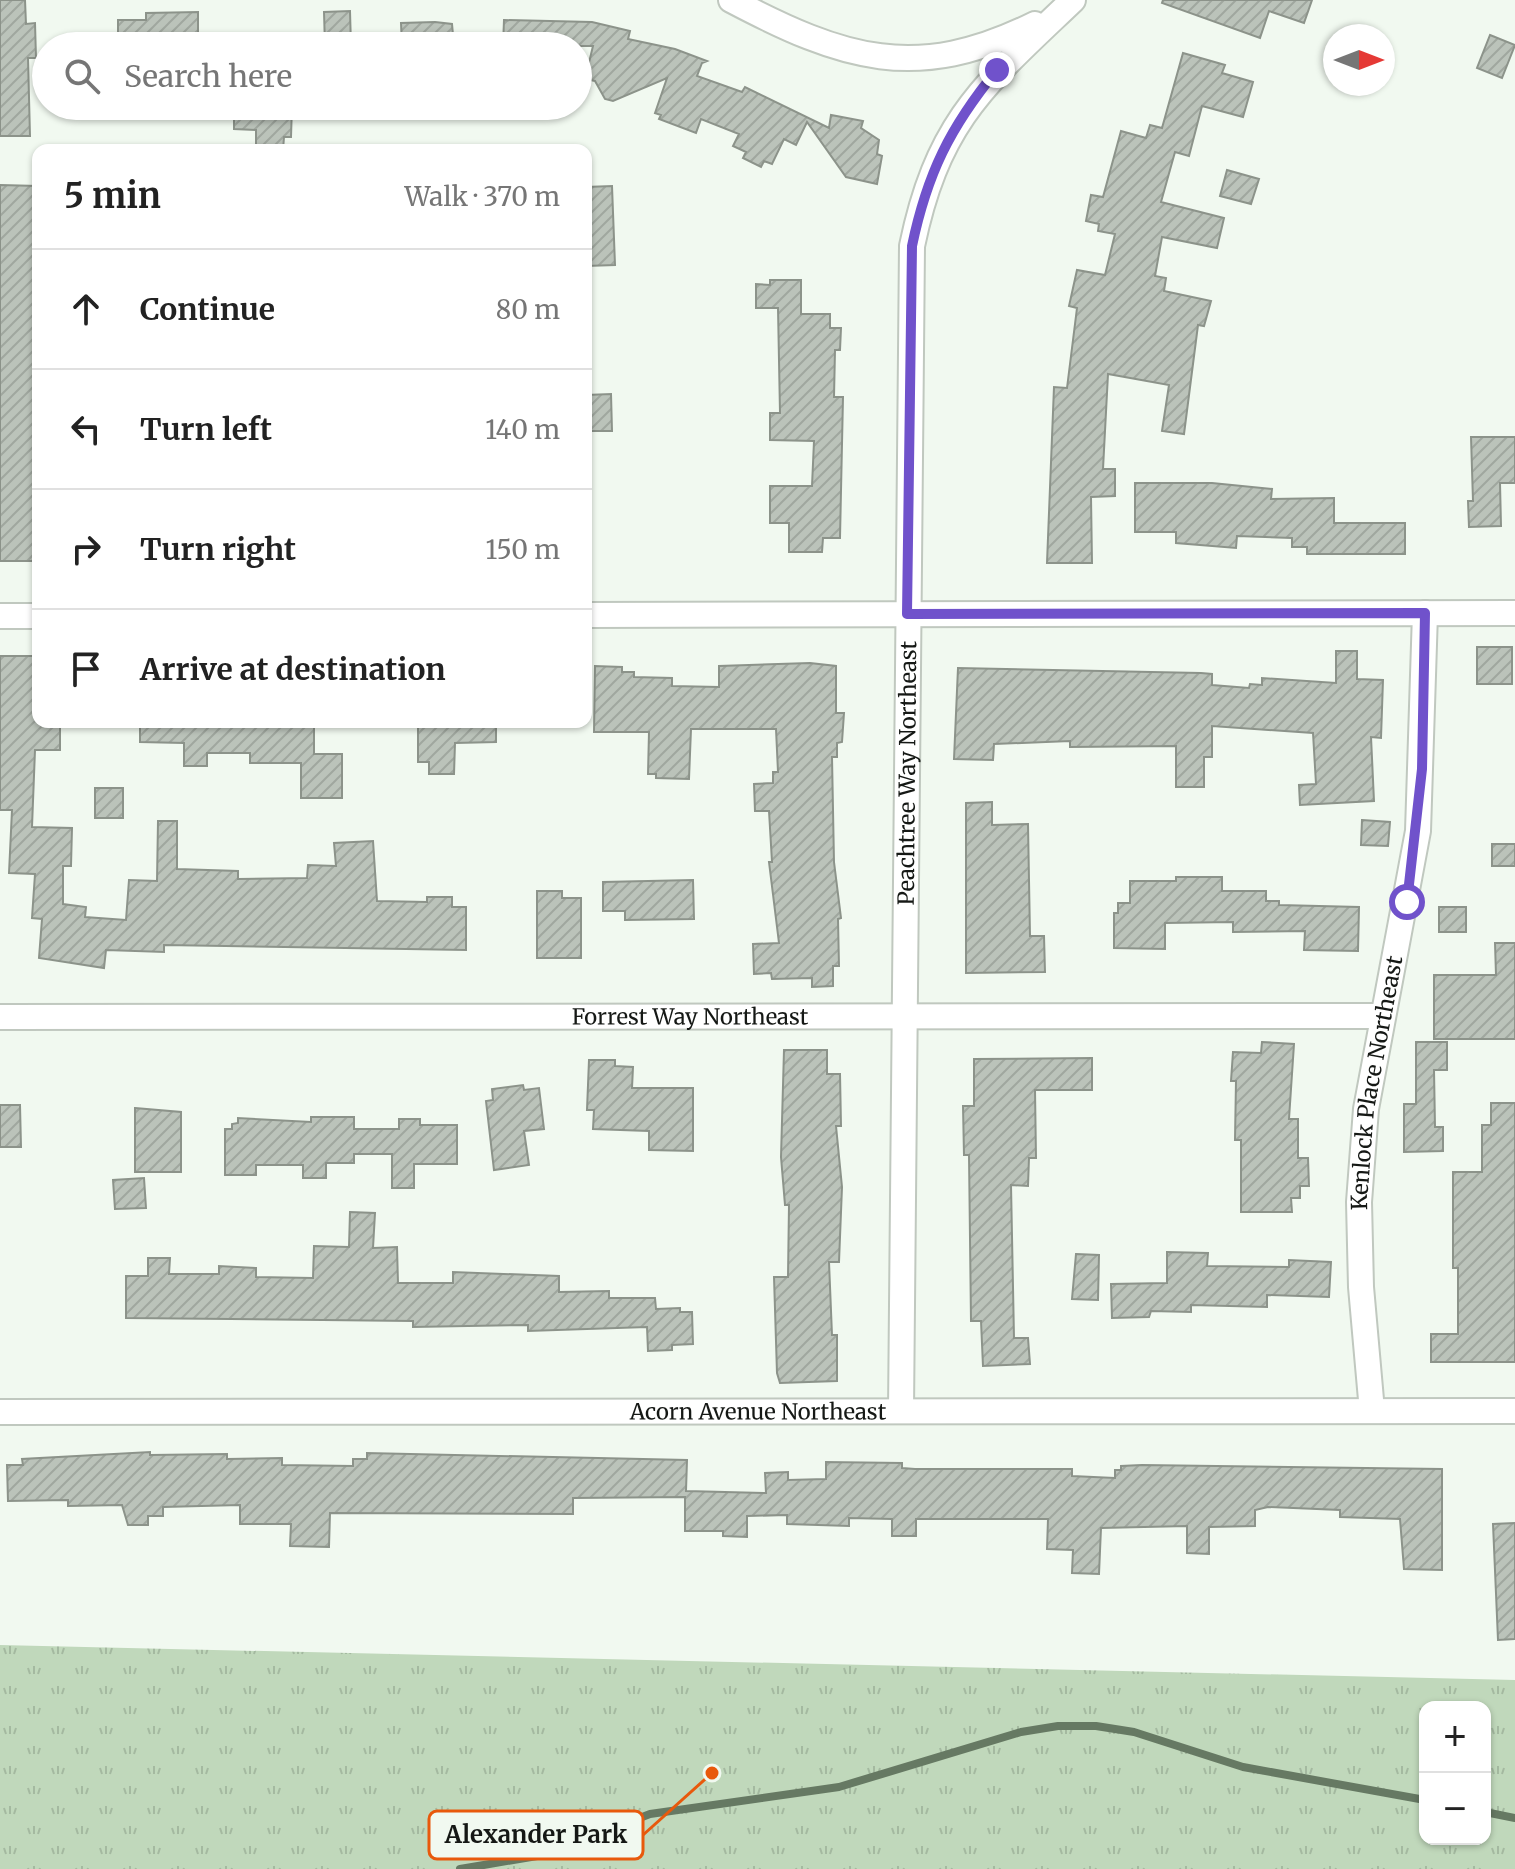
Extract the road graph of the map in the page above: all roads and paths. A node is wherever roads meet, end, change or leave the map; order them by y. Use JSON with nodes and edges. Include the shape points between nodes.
{"nodes":[{"id":1,"x":731,"y":0,"type":"edge"},
{"id":2,"x":1073,"y":0,"type":"edge"},
{"id":3,"x":1055,"y":17,"type":"junction"},
{"id":4,"x":1425,"y":613,"type":"junction"},
{"id":5,"x":1515,"y":613,"type":"edge"},
{"id":6,"x":907,"y":614,"type":"junction"},
{"id":7,"x":592,"y":615,"type":"edge"},
{"id":8,"x":0,"y":616,"type":"edge"},
{"id":9,"x":32,"y":616,"type":"edge"},
{"id":10,"x":904,"y":1016,"type":"junction"},
{"id":11,"x":1381,"y":1016,"type":"junction"},
{"id":12,"x":0,"y":1017,"type":"edge"},
{"id":13,"x":901,"y":1411,"type":"junction"},
{"id":14,"x":1372,"y":1411,"type":"junction"},
{"id":15,"x":1515,"y":1411,"type":"edge"},
{"id":16,"x":0,"y":1412,"type":"edge"}],
"edges":[{"from":1,"to":3,"type":"street","via":[[819,44],[891,59],[968,51]]},
{"from":2,"to":3,"type":"street","name":"Peachtree Way Northeast"},
{"from":3,"to":6,"type":"street","name":"Peachtree Way Northeast","via":[[966,107],[937,158],[919,209],[910,278]]},
{"from":4,"to":5,"type":"street"},
{"from":4,"to":6,"type":"street"},
{"from":4,"to":11,"type":"street","name":"Kenlock Place Northeast","via":[[1418,831]]},
{"from":6,"to":7,"type":"street"},
{"from":6,"to":10,"type":"street","name":"Peachtree Way Northeast"},
{"from":8,"to":9,"type":"street"},
{"from":10,"to":11,"type":"street","name":"Forrest Way Northeast"},
{"from":10,"to":12,"type":"street","name":"Forrest Way Northeast"},
{"from":10,"to":13,"type":"street","name":"Peachtree Way Northeast"},
{"from":11,"to":14,"type":"street","name":"Kenlock Place Northeast","via":[[1359,1202]]},
{"from":13,"to":14,"type":"street","name":"Acorn Avenue Northeast"},
{"from":13,"to":16,"type":"street","name":"Acorn Avenue Northeast"},
{"from":14,"to":15,"type":"street","name":"Acorn Avenue Northeast"}]}
